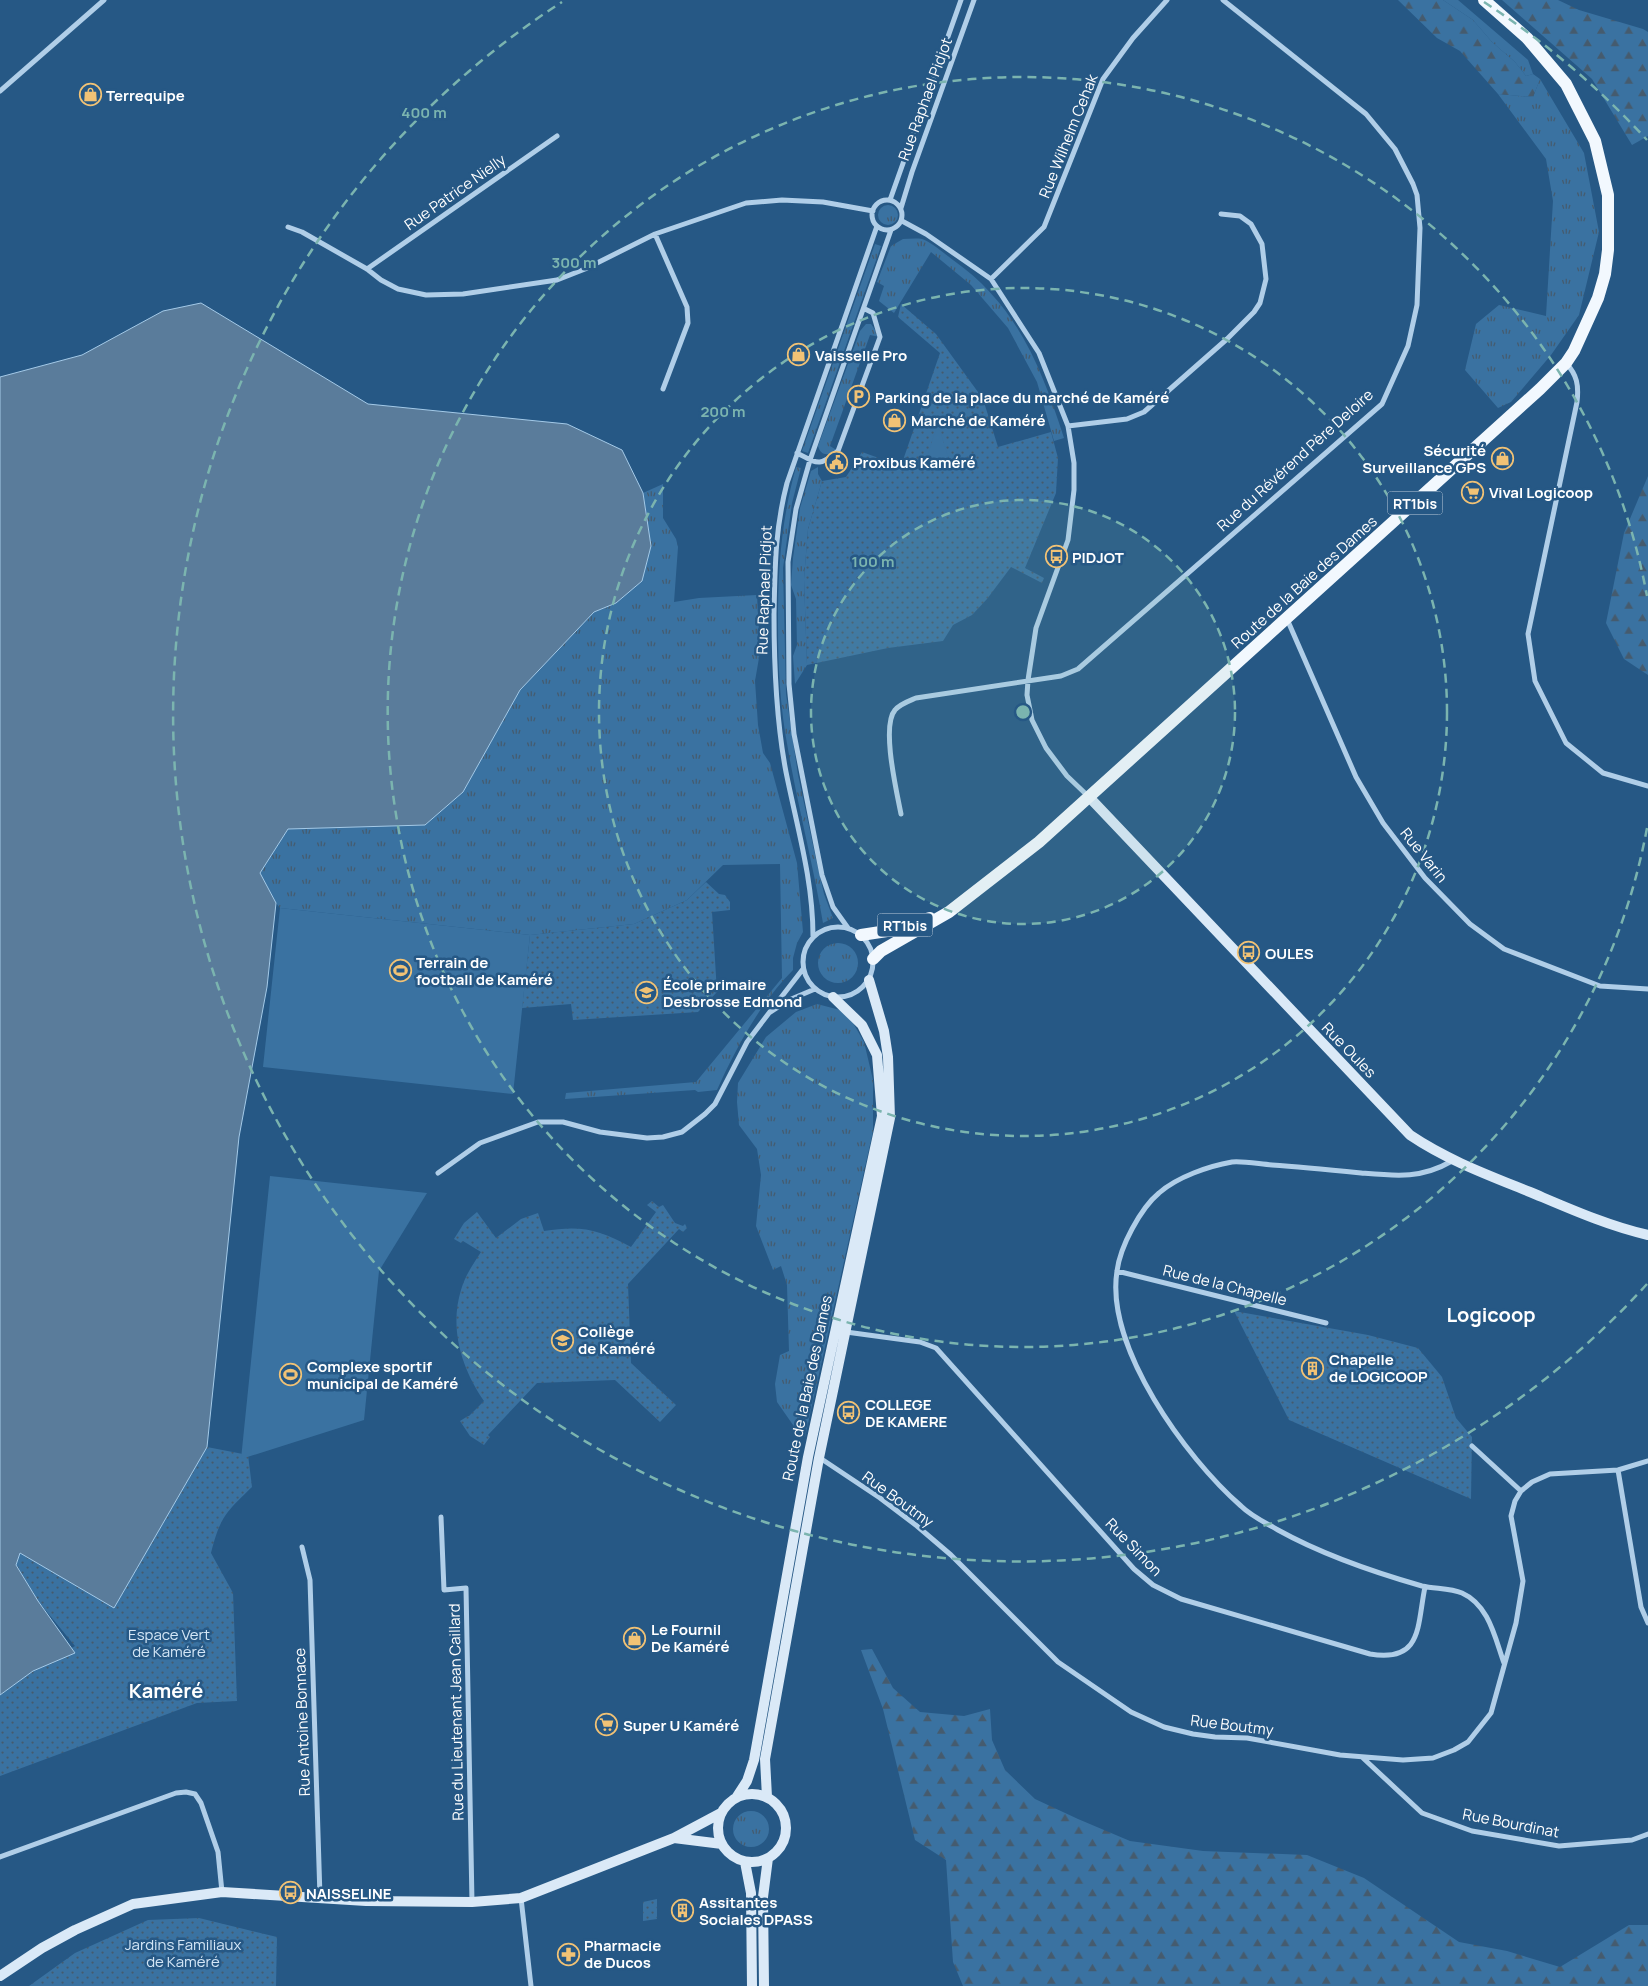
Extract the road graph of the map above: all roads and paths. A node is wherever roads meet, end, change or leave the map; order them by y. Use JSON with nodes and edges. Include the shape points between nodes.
{"nodes":[{"id":1,"x":104,"y":0,"type":"edge"},
{"id":2,"x":961,"y":0,"type":"edge"},
{"id":3,"x":974,"y":0,"type":"edge"},
{"id":4,"x":1167,"y":0,"type":"edge"},
{"id":5,"x":1223,"y":0,"type":"edge"},
{"id":6,"x":1484,"y":0,"type":"edge"},
{"id":7,"x":0,"y":91,"type":"edge"},
{"id":8,"x":557,"y":136,"type":"dead end"},
{"id":9,"x":890,"y":200,"type":"junction"},
{"id":10,"x":901,"y":208,"type":"junction"},
{"id":11,"x":872,"y":212,"type":"junction"},
{"id":12,"x":1221,"y":214,"type":"dead end"},
{"id":13,"x":902,"y":221,"type":"junction"},
{"id":14,"x":877,"y":226,"type":"junction"},
{"id":15,"x":288,"y":227,"type":"dead end"},
{"id":16,"x":891,"y":230,"type":"junction"},
{"id":17,"x":655,"y":234,"type":"junction"},
{"id":18,"x":367,"y":269,"type":"junction"},
{"id":19,"x":991,"y":279,"type":"junction"},
{"id":20,"x":864,"y":309,"type":"junction"},
{"id":21,"x":1566,"y":362,"type":"junction"},
{"id":22,"x":664,"y":389,"type":"dead end"},
{"id":23,"x":1068,"y":426,"type":"junction"},
{"id":24,"x":797,"y":453,"type":"junction"},
{"id":25,"x":810,"y":460,"type":"junction"},
{"id":26,"x":1287,"y":619,"type":"junction"},
{"id":27,"x":1028,"y":680,"type":"junction"},
{"id":28,"x":1648,"y":786,"type":"edge"},
{"id":29,"x":1090,"y":798,"type":"junction"},
{"id":30,"x":901,"y":814,"type":"dead end"},
{"id":31,"x":949,"y":912,"type":"junction"},
{"id":32,"x":848,"y":928,"type":"junction"},
{"id":33,"x":861,"y":935,"type":"junction"},
{"id":34,"x":813,"y":936,"type":"junction"},
{"id":35,"x":873,"y":959,"type":"junction"},
{"id":36,"x":803,"y":969,"type":"junction"},
{"id":37,"x":869,"y":980,"type":"junction"},
{"id":38,"x":1648,"y":989,"type":"edge"},
{"id":39,"x":815,"y":990,"type":"junction"},
{"id":40,"x":833,"y":998,"type":"junction"},
{"id":41,"x":769,"y":1013,"type":"junction"},
{"id":42,"x":1452,"y":1161,"type":"junction"},
{"id":43,"x":438,"y":1173,"type":"dead end"},
{"id":44,"x":1648,"y":1235,"type":"edge"},
{"id":45,"x":1117,"y":1271,"type":"junction"},
{"id":46,"x":1326,"y":1323,"type":"dead end"},
{"id":47,"x":845,"y":1332,"type":"junction"},
{"id":48,"x":1472,"y":1446,"type":"dead end"},
{"id":49,"x":819,"y":1458,"type":"junction"},
{"id":50,"x":1648,"y":1461,"type":"edge"},
{"id":51,"x":1618,"y":1470,"type":"junction"},
{"id":52,"x":1521,"y":1491,"type":"junction"},
{"id":53,"x":441,"y":1517,"type":"dead end"},
{"id":54,"x":302,"y":1547,"type":"dead end"},
{"id":55,"x":1424,"y":1587,"type":"junction"},
{"id":56,"x":1648,"y":1623,"type":"edge"},
{"id":57,"x":1504,"y":1664,"type":"junction"},
{"id":58,"x":1363,"y":1758,"type":"junction"},
{"id":59,"x":767,"y":1797,"type":"junction"},
{"id":60,"x":736,"y":1798,"type":"junction"},
{"id":61,"x":722,"y":1813,"type":"junction"},
{"id":62,"x":1648,"y":1834,"type":"edge"},
{"id":63,"x":674,"y":1838,"type":"junction"},
{"id":64,"x":722,"y":1844,"type":"junction"},
{"id":65,"x":0,"y":1856,"type":"edge"},
{"id":66,"x":768,"y":1858,"type":"junction"},
{"id":67,"x":745,"y":1862,"type":"junction"},
{"id":68,"x":222,"y":1892,"type":"junction"},
{"id":69,"x":320,"y":1898,"type":"junction"},
{"id":70,"x":521,"y":1898,"type":"junction"},
{"id":71,"x":472,"y":1902,"type":"junction"},
{"id":72,"x":0,"y":1976,"type":"edge"},
{"id":73,"x":531,"y":1986,"type":"edge"},
{"id":74,"x":752,"y":1986,"type":"edge"},
{"id":75,"x":764,"y":1986,"type":"edge"}],
"edges":[{"from":1,"to":7,"type":"street"},
{"from":2,"to":9,"type":"street","name":"Rue Raphael Pidjot"},
{"from":3,"to":10,"type":"street","name":"Rue Raphael Pidjot"},
{"from":4,"to":19,"type":"street","name":"Rue Wilhelm Cehak","via":[[1103,79],[1044,227]]},
{"from":5,"to":27,"type":"street","name":"Rue du Révérend Père Deloire","via":[[1366,114],[1395,149],[1408,172],[1417,194],[1420,228],[1417,304],[1408,346],[1382,404],[1078,669],[1061,676]]},
{"from":6,"to":21,"type":"main road","name":"Route de la Baie des Dames","number":"RT1bis","via":[[1526,38],[1566,84],[1595,141],[1601,163],[1608,195],[1609,222],[1605,274],[1585,328]]},
{"from":8,"to":18,"type":"street","name":"Rue Patrice Nielly"},
{"from":9,"to":10,"type":"street"},
{"from":9,"to":11,"type":"street","via":[[881,201]]},
{"from":10,"to":13,"type":"street"},
{"from":11,"to":14,"type":"street"},
{"from":11,"to":17,"type":"street","via":[[823,202],[782,200],[746,204]]},
{"from":12,"to":23,"type":"street","via":[[1240,216],[1250,224],[1262,244],[1266,278],[1260,303],[1254,312],[1144,412],[1127,419]]},
{"from":13,"to":16,"type":"street"},
{"from":13,"to":19,"type":"street"},
{"from":14,"to":16,"type":"street"},
{"from":14,"to":24,"type":"street","name":"Rue Raphael Pidjot"},
{"from":15,"to":18,"type":"street"},
{"from":16,"to":20,"type":"street","name":"Rue Raphael Pidjot"},
{"from":17,"to":18,"type":"street","via":[[558,280],[463,294],[426,295],[398,289]]},
{"from":17,"to":22,"type":"street","via":[[687,307],[688,323]]},
{"from":19,"to":23,"type":"street","via":[[1039,353]]},
{"from":20,"to":25,"type":"street","name":"Rue Raphael Pidjot"},
{"from":20,"to":25,"type":"street","via":[[873,313],[880,337],[838,451],[825,462]]},
{"from":21,"to":26,"type":"main road","name":"Route de la Baie des Dames","number":"RT1bis"},
{"from":21,"to":28,"type":"street","via":[[1577,380],[1577,402],[1528,634],[1535,681],[1566,743],[1603,774]]},
{"from":23,"to":27,"type":"street","via":[[1074,490],[1068,540],[1036,628]]},
{"from":24,"to":25,"type":"street"},
{"from":24,"to":34,"type":"street","name":"Rue Raphael Pidjot","via":[[779,512],[775,556],[775,693],[786,770],[811,889]]},
{"from":25,"to":32,"type":"street","name":"Rue Raphael Pidjot","via":[[796,509],[788,562],[789,684],[794,734],[822,875],[833,907]]},
{"from":26,"to":29,"type":"main road","name":"Route de la Baie des Dames","number":"RT1bis"},
{"from":26,"to":38,"type":"street","name":"Rue Varin","via":[[1356,777],[1383,823],[1424,878],[1470,924],[1504,949],[1600,986]]},
{"from":27,"to":29,"type":"street","via":[[1032,720],[1046,748]]},
{"from":27,"to":30,"type":"street","name":"Rue du Révérend Père Deloire","via":[[916,698],[895,709],[890,720],[889,739]]},
{"from":29,"to":31,"type":"main road","name":"Route de la Baie des Dames","number":"RT1bis"},
{"from":29,"to":42,"type":"main road","name":"Rue Oules","via":[[1410,1135]]},
{"from":31,"to":33,"type":"main road","name":"Route de la Baie des Dames","number":"RT1bis","via":[[887,931]]},
{"from":31,"to":35,"type":"main road","name":"Route de la Baie des Dames","number":"RT1bis"},
{"from":32,"to":33,"type":"street"},
{"from":32,"to":34,"type":"street","via":[[830,927]]},
{"from":33,"to":35,"type":"street"},
{"from":34,"to":36,"type":"street","via":[[804,951]]},
{"from":35,"to":37,"type":"street"},
{"from":36,"to":39,"type":"street"},
{"from":36,"to":41,"type":"street"},
{"from":37,"to":40,"type":"street","via":[[854,994]]},
{"from":37,"to":47,"type":"main road","name":"Route de la Baie des Dames","via":[[888,1057],[890,1118]]},
{"from":39,"to":40,"type":"street"},
{"from":39,"to":41,"type":"street","via":[[789,1000]]},
{"from":40,"to":60,"type":"main road","name":"Route de la Baie des Dames","via":[[862,1025],[877,1055],[882,1116],[808,1457],[754,1760]]},
{"from":41,"to":43,"type":"street","via":[[747,1042],[715,1104],[682,1132],[641,1138],[563,1122],[538,1122],[480,1143]]},
{"from":42,"to":44,"type":"main road","name":"Rue Oules","via":[[1566,1207]]},
{"from":42,"to":45,"type":"street","via":[[1415,1176],[1235,1162],[1209,1167],[1159,1192],[1134,1225],[1125,1242]]},
{"from":45,"to":46,"type":"street","name":"Rue de la Chapelle"},
{"from":45,"to":55,"type":"street","via":[[1116,1296],[1124,1334],[1137,1370],[1176,1434],[1215,1482],[1243,1508],[1320,1552]]},
{"from":47,"to":49,"type":"main road","name":"Route de la Baie des Dames"},
{"from":47,"to":55,"type":"street","name":"Rue Simon","via":[[920,1342],[936,1348],[1134,1569],[1164,1592],[1250,1620],[1386,1657],[1400,1653],[1412,1644]]},
{"from":48,"to":52,"type":"street"},
{"from":49,"to":58,"type":"street","name":"Rue Boutmy","via":[[917,1526],[970,1573],[1058,1662],[1131,1712],[1164,1727],[1193,1734],[1247,1738]]},
{"from":49,"to":59,"type":"main road","name":"Route de la Baie des Dames","via":[[765,1759]]},
{"from":50,"to":51,"type":"street"},
{"from":51,"to":52,"type":"street","via":[[1550,1474]]},
{"from":51,"to":56,"type":"street","via":[[1641,1607]]},
{"from":52,"to":57,"type":"street","name":"Rue Boutmy","via":[[1512,1516],[1523,1581],[1516,1623]]},
{"from":53,"to":71,"type":"street","name":"Rue du Lieutenant Jean Caillard","via":[[444,1590],[466,1588]]},
{"from":54,"to":69,"type":"street","name":"Rue Antoine Bonnace","via":[[310,1580]]},
{"from":55,"to":57,"type":"street","via":[[1462,1593],[1482,1608]]},
{"from":57,"to":58,"type":"street","name":"Rue Boutmy","via":[[1490,1713],[1468,1742],[1433,1758]]},
{"from":58,"to":62,"type":"street","name":"Rue Bourdinat","via":[[1422,1813],[1472,1831],[1559,1846],[1632,1840]]},
{"from":59,"to":60,"type":"main road","via":[[746,1794]]},
{"from":59,"to":66,"type":"main road","via":[[782,1810],[787,1830],[780,1849]]},
{"from":60,"to":61,"type":"main road"},
{"from":61,"to":63,"type":"main road"},
{"from":61,"to":64,"type":"main road","via":[[718,1823]]},
{"from":63,"to":64,"type":"main road"},
{"from":63,"to":70,"type":"main road"},
{"from":64,"to":67,"type":"main road","via":[[728,1852]]},
{"from":65,"to":68,"type":"street","via":[[186,1792],[195,1794],[201,1803],[218,1852]]},
{"from":66,"to":67,"type":"main road","via":[[755,1863]]},
{"from":66,"to":75,"type":"main road","via":[[763,1897]]},
{"from":67,"to":74,"type":"main road","via":[[752,1892]]},
{"from":68,"to":69,"type":"main road"},
{"from":68,"to":72,"type":"main road","via":[[133,1904],[75,1930]]},
{"from":69,"to":71,"type":"main road"},
{"from":70,"to":71,"type":"main road"},
{"from":70,"to":73,"type":"street"}]}
